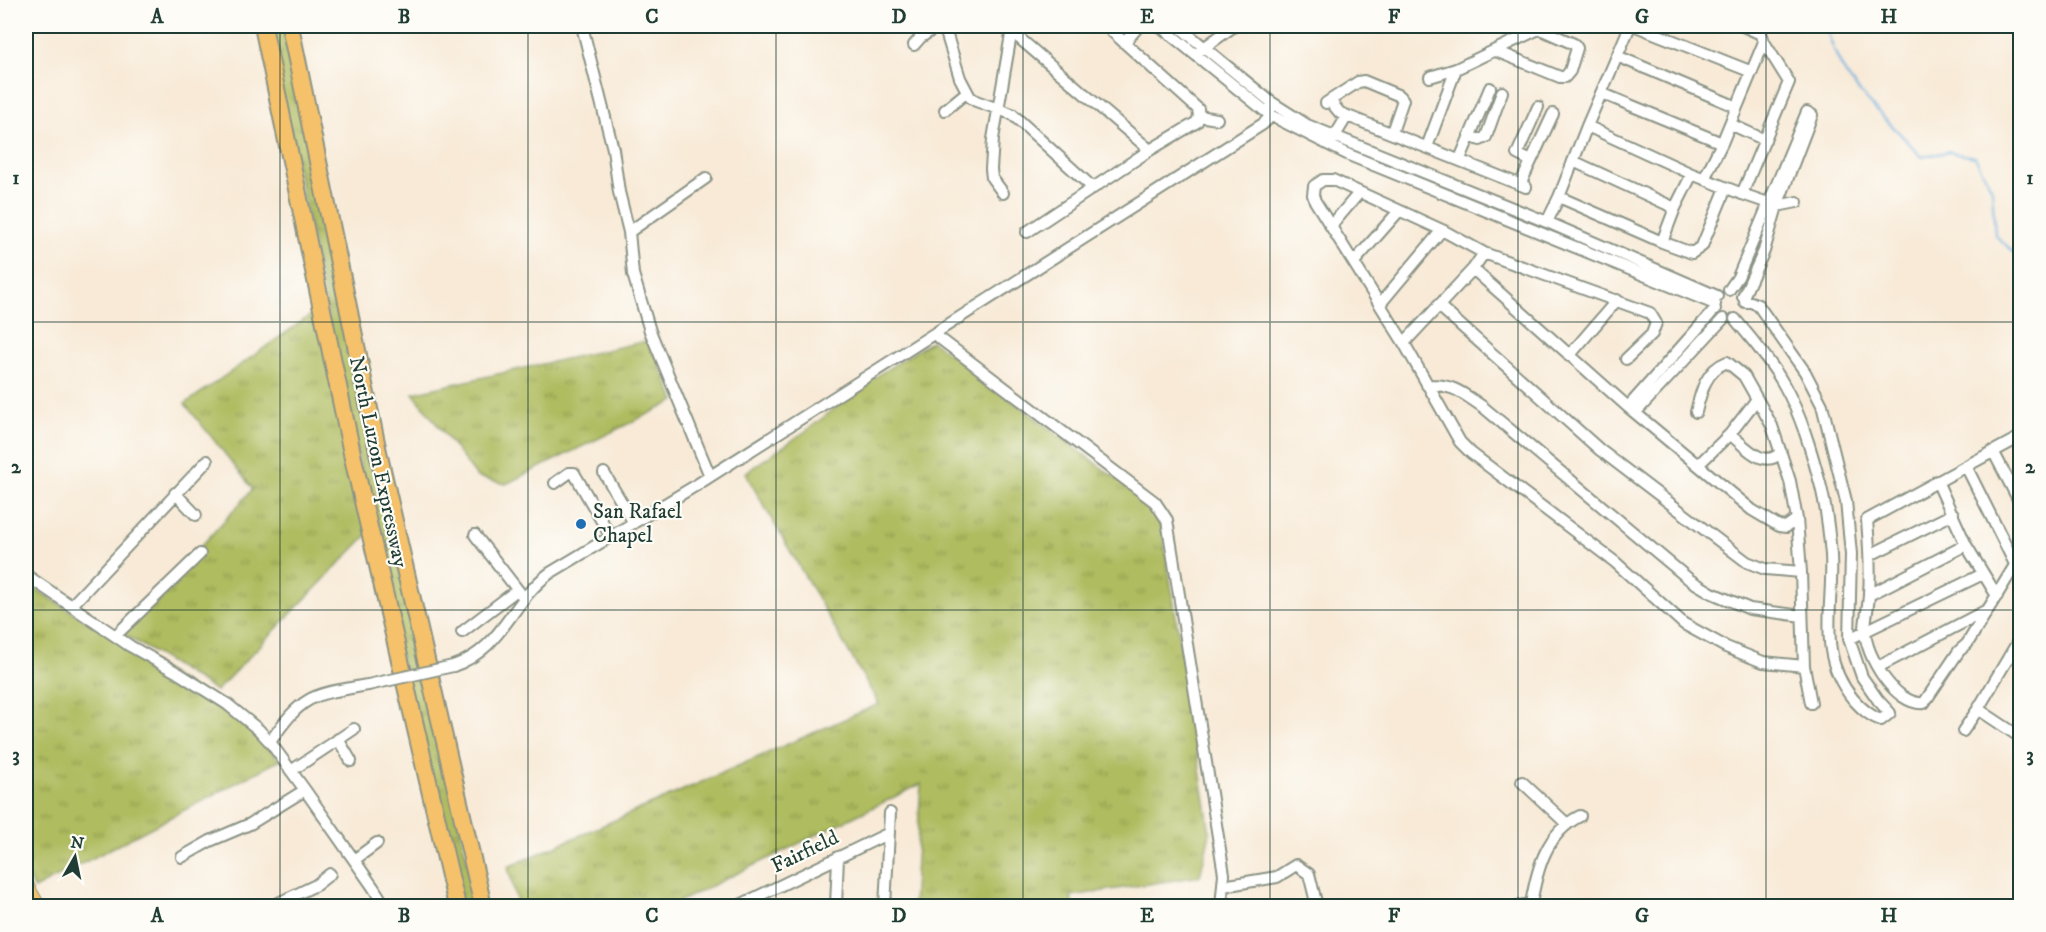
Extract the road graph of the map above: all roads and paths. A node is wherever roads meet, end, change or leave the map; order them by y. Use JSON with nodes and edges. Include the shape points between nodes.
{"nodes":[{"id":1,"x":263,"y":26,"type":"edge"},
{"id":2,"x":290,"y":26,"type":"edge"},
{"id":3,"x":582,"y":26,"type":"edge"},
{"id":4,"x":938,"y":26,"type":"edge"},
{"id":5,"x":944,"y":26,"type":"edge"},
{"id":6,"x":1106,"y":26,"type":"edge"},
{"id":7,"x":1139,"y":26,"type":"edge"},
{"id":8,"x":1160,"y":26,"type":"edge"},
{"id":9,"x":1178,"y":26,"type":"edge"},
{"id":10,"x":1234,"y":26,"type":"edge"},
{"id":11,"x":1630,"y":26,"type":"edge"},
{"id":12,"x":1636,"y":26,"type":"edge"},
{"id":13,"x":1743,"y":26,"type":"edge"},
{"id":14,"x":1543,"y":27,"type":"edge"},
{"id":15,"x":1012,"y":29,"type":"edge"},
{"id":16,"x":1762,"y":34,"type":"edge"},
{"id":17,"x":1125,"y":42,"type":"junction"},
{"id":18,"x":914,"y":45,"type":"dead end"},
{"id":19,"x":1199,"y":51,"type":"junction"},
{"id":20,"x":1496,"y":51,"type":"junction"},
{"id":21,"x":1617,"y":56,"type":"junction"},
{"id":22,"x":1456,"y":69,"type":"junction"},
{"id":23,"x":1752,"y":72,"type":"junction"},
{"id":24,"x":1430,"y":77,"type":"dead end"},
{"id":25,"x":967,"y":92,"type":"junction"},
{"id":26,"x":1601,"y":93,"type":"junction"},
{"id":27,"x":1271,"y":102,"type":"junction"},
{"id":28,"x":1737,"y":107,"type":"junction"},
{"id":29,"x":998,"y":108,"type":"junction"},
{"id":30,"x":945,"y":110,"type":"dead end"},
{"id":31,"x":1810,"y":113,"type":"dead end"},
{"id":32,"x":1344,"y":114,"type":"junction"},
{"id":33,"x":1270,"y":115,"type":"junction"},
{"id":34,"x":1199,"y":116,"type":"junction"},
{"id":35,"x":1217,"y":118,"type":"dead end"},
{"id":36,"x":1730,"y":124,"type":"junction"},
{"id":37,"x":1587,"y":126,"type":"junction"},
{"id":38,"x":1392,"y":132,"type":"junction"},
{"id":39,"x":1469,"y":136,"type":"junction"},
{"id":40,"x":1329,"y":139,"type":"junction"},
{"id":41,"x":1765,"y":140,"type":"junction"},
{"id":42,"x":1722,"y":143,"type":"junction"},
{"id":43,"x":1426,"y":147,"type":"junction"},
{"id":44,"x":1150,"y":150,"type":"junction"},
{"id":45,"x":1460,"y":159,"type":"junction"},
{"id":46,"x":1532,"y":161,"type":"junction"},
{"id":47,"x":1573,"y":161,"type":"junction"},
{"id":48,"x":1692,"y":174,"type":"junction"},
{"id":49,"x":706,"y":178,"type":"dead end"},
{"id":50,"x":1704,"y":179,"type":"junction"},
{"id":51,"x":1093,"y":188,"type":"junction"},
{"id":52,"x":1726,"y":188,"type":"junction"},
{"id":53,"x":1004,"y":193,"type":"dead end"},
{"id":54,"x":1359,"y":193,"type":"junction"},
{"id":55,"x":1742,"y":194,"type":"junction"},
{"id":56,"x":1559,"y":197,"type":"junction"},
{"id":57,"x":1797,"y":202,"type":"dead end"},
{"id":58,"x":1772,"y":204,"type":"junction"},
{"id":59,"x":1675,"y":208,"type":"junction"},
{"id":60,"x":1399,"y":211,"type":"junction"},
{"id":61,"x":1547,"y":222,"type":"junction"},
{"id":62,"x":1331,"y":226,"type":"junction"},
{"id":63,"x":1442,"y":230,"type":"junction"},
{"id":64,"x":628,"y":232,"type":"junction"},
{"id":65,"x":1027,"y":232,"type":"dead end"},
{"id":66,"x":1662,"y":242,"type":"junction"},
{"id":67,"x":1484,"y":253,"type":"junction"},
{"id":68,"x":1354,"y":262,"type":"junction"},
{"id":69,"x":1473,"y":269,"type":"junction"},
{"id":70,"x":1729,"y":290,"type":"junction"},
{"id":71,"x":1744,"y":299,"type":"junction"},
{"id":72,"x":1617,"y":300,"type":"junction"},
{"id":73,"x":1716,"y":303,"type":"junction"},
{"id":74,"x":1380,"y":304,"type":"junction"},
{"id":75,"x":1438,"y":305,"type":"junction"},
{"id":76,"x":1729,"y":319,"type":"junction"},
{"id":77,"x":934,"y":334,"type":"junction"},
{"id":78,"x":1404,"y":343,"type":"junction"},
{"id":79,"x":1569,"y":356,"type":"junction"},
{"id":80,"x":1626,"y":359,"type":"dead end"},
{"id":81,"x":1427,"y":385,"type":"junction"},
{"id":82,"x":1757,"y":399,"type":"junction"},
{"id":83,"x":1632,"y":409,"type":"junction"},
{"id":84,"x":1696,"y":411,"type":"dead end"},
{"id":85,"x":1730,"y":434,"type":"junction"},
{"id":86,"x":2020,"y":437,"type":"edge"},
{"id":87,"x":1993,"y":451,"type":"junction"},
{"id":88,"x":1781,"y":452,"type":"junction"},
{"id":89,"x":207,"y":460,"type":"dead end"},
{"id":90,"x":1698,"y":465,"type":"junction"},
{"id":91,"x":1966,"y":466,"type":"junction"},
{"id":92,"x":604,"y":473,"type":"dead end"},
{"id":93,"x":710,"y":476,"type":"junction"},
{"id":94,"x":1937,"y":481,"type":"junction"},
{"id":95,"x":555,"y":483,"type":"dead end"},
{"id":96,"x":175,"y":493,"type":"junction"},
{"id":97,"x":1846,"y":501,"type":"junction"},
{"id":98,"x":2020,"y":503,"type":"edge"},
{"id":99,"x":1953,"y":514,"type":"junction"},
{"id":100,"x":196,"y":515,"type":"dead end"},
{"id":101,"x":1797,"y":519,"type":"junction"},
{"id":102,"x":1867,"y":519,"type":"junction"},
{"id":103,"x":634,"y":523,"type":"junction"},
{"id":104,"x":475,"y":536,"type":"dead end"},
{"id":105,"x":611,"y":537,"type":"junction"},
{"id":106,"x":1966,"y":545,"type":"junction"},
{"id":107,"x":200,"y":554,"type":"dead end"},
{"id":108,"x":1870,"y":555,"type":"junction"},
{"id":109,"x":2018,"y":562,"type":"edge"},
{"id":110,"x":1801,"y":572,"type":"junction"},
{"id":111,"x":1983,"y":574,"type":"junction"},
{"id":112,"x":26,"y":575,"type":"edge"},
{"id":113,"x":521,"y":594,"type":"junction"},
{"id":114,"x":1869,"y":595,"type":"junction"},
{"id":115,"x":1997,"y":596,"type":"junction"},
{"id":116,"x":72,"y":604,"type":"junction"},
{"id":117,"x":1988,"y":610,"type":"junction"},
{"id":118,"x":1802,"y":616,"type":"junction"},
{"id":119,"x":462,"y":632,"type":"dead end"},
{"id":120,"x":115,"y":636,"type":"junction"},
{"id":121,"x":1866,"y":636,"type":"junction"},
{"id":122,"x":2020,"y":638,"type":"edge"},
{"id":123,"x":1850,"y":643,"type":"junction"},
{"id":124,"x":1804,"y":666,"type":"junction"},
{"id":125,"x":1878,"y":667,"type":"junction"},
{"id":126,"x":1811,"y":703,"type":"dead end"},
{"id":127,"x":1978,"y":710,"type":"junction"},
{"id":128,"x":354,"y":729,"type":"dead end"},
{"id":129,"x":1963,"y":731,"type":"dead end"},
{"id":130,"x":2020,"y":737,"type":"edge"},
{"id":131,"x":338,"y":739,"type":"junction"},
{"id":132,"x":270,"y":742,"type":"junction"},
{"id":133,"x":351,"y":761,"type":"dead end"},
{"id":134,"x":291,"y":771,"type":"junction"},
{"id":135,"x":1522,"y":782,"type":"dead end"},
{"id":136,"x":305,"y":790,"type":"junction"},
{"id":137,"x":890,"y":813,"type":"dead end"},
{"id":138,"x":1580,"y":816,"type":"dead end"},
{"id":139,"x":1567,"y":824,"type":"junction"},
{"id":140,"x":889,"y":833,"type":"junction"},
{"id":141,"x":378,"y":843,"type":"dead end"},
{"id":142,"x":182,"y":857,"type":"dead end"},
{"id":143,"x":838,"y":857,"type":"junction"},
{"id":144,"x":354,"y":860,"type":"junction"},
{"id":145,"x":330,"y":874,"type":"dead end"},
{"id":146,"x":26,"y":885,"type":"edge"},
{"id":147,"x":1224,"y":886,"type":"junction"},
{"id":148,"x":1531,"y":905,"type":"edge"},
{"id":149,"x":38,"y":906,"type":"edge"},
{"id":150,"x":272,"y":906,"type":"edge"},
{"id":151,"x":385,"y":906,"type":"edge"},
{"id":152,"x":457,"y":906,"type":"edge"},
{"id":153,"x":483,"y":906,"type":"edge"},
{"id":154,"x":738,"y":906,"type":"edge"},
{"id":155,"x":836,"y":906,"type":"edge"},
{"id":156,"x":885,"y":906,"type":"edge"},
{"id":157,"x":1221,"y":906,"type":"edge"},
{"id":158,"x":1317,"y":906,"type":"edge"},
{"id":159,"x":1519,"y":906,"type":"edge"}],
"edges":[{"from":1,"to":152,"type":"highway","name":"North Luzon Expressway","via":[[353,458]]},
{"from":2,"to":153,"type":"highway","name":"North Luzon Expressway","via":[[378,452]]},
{"from":3,"to":64,"type":"street","via":[[613,149]]},
{"from":4,"to":18,"type":"street"},
{"from":5,"to":25,"type":"street"},
{"from":6,"to":17,"type":"street"},
{"from":7,"to":17,"type":"street"},
{"from":8,"to":19,"type":"street"},
{"from":9,"to":19,"type":"street"},
{"from":10,"to":19,"type":"street"},
{"from":11,"to":21,"type":"street"},
{"from":12,"to":23,"type":"street"},
{"from":13,"to":16,"type":"street"},
{"from":14,"to":20,"type":"street"},
{"from":14,"to":20,"type":"street","via":[[1577,48],[1565,77]]},
{"from":15,"to":29,"type":"street"},
{"from":15,"to":44,"type":"street"},
{"from":16,"to":23,"type":"street"},
{"from":16,"to":41,"type":"street","via":[[1789,82]]},
{"from":17,"to":34,"type":"street","via":[[1198,109]]},
{"from":19,"to":27,"type":"street"},
{"from":19,"to":33,"type":"street"},
{"from":20,"to":22,"type":"street"},
{"from":21,"to":26,"type":"street"},
{"from":21,"to":28,"type":"street"},
{"from":22,"to":24,"type":"street"},
{"from":22,"to":43,"type":"street"},
{"from":23,"to":28,"type":"street"},
{"from":25,"to":29,"type":"street","via":[[976,101]]},
{"from":25,"to":30,"type":"street"},
{"from":26,"to":37,"type":"street"},
{"from":26,"to":42,"type":"street"},
{"from":27,"to":33,"type":"street"},
{"from":27,"to":40,"type":"street"},
{"from":28,"to":36,"type":"street"},
{"from":29,"to":51,"type":"street","via":[[1012,114]]},
{"from":29,"to":53,"type":"street","via":[[991,169],[992,178]]},
{"from":31,"to":58,"type":"street"},
{"from":32,"to":38,"type":"street"},
{"from":32,"to":38,"type":"street","via":[[1327,103],[1364,81],[1403,100]]},
{"from":32,"to":40,"type":"street"},
{"from":33,"to":40,"type":"street"},
{"from":33,"to":77,"type":"street","via":[[1263,124]]},
{"from":34,"to":35,"type":"street"},
{"from":34,"to":44,"type":"street","via":[[1197,122]]},
{"from":36,"to":41,"type":"street"},
{"from":36,"to":42,"type":"street"},
{"from":37,"to":47,"type":"street"},
{"from":37,"to":48,"type":"street"},
{"from":38,"to":43,"type":"street"},
{"from":39,"to":39,"type":"street","via":[[1486,86],[1504,93],[1486,137],[1480,140]]},
{"from":39,"to":45,"type":"street"},
{"from":40,"to":61,"type":"street"},
{"from":40,"to":73,"type":"street","via":[[1349,155]]},
{"from":41,"to":55,"type":"street"},
{"from":42,"to":50,"type":"street"},
{"from":43,"to":45,"type":"street"},
{"from":44,"to":51,"type":"street"},
{"from":45,"to":46,"type":"street","via":[[1523,186]]},
{"from":46,"to":46,"type":"street","via":[[1517,154],[1535,106],[1554,114]]},
{"from":47,"to":56,"type":"street"},
{"from":47,"to":59,"type":"street"},
{"from":48,"to":50,"type":"street"},
{"from":48,"to":59,"type":"street"},
{"from":49,"to":64,"type":"street"},
{"from":50,"to":52,"type":"street"},
{"from":51,"to":65,"type":"street"},
{"from":52,"to":55,"type":"street"},
{"from":52,"to":66,"type":"street","via":[[1696,252],[1687,253]]},
{"from":54,"to":60,"type":"street"},
{"from":54,"to":62,"type":"street"},
{"from":54,"to":62,"type":"street","via":[[1327,179],[1314,186],[1313,195]]},
{"from":55,"to":58,"type":"street"},
{"from":56,"to":61,"type":"street"},
{"from":56,"to":66,"type":"street"},
{"from":57,"to":58,"type":"street"},
{"from":58,"to":70,"type":"street"},
{"from":58,"to":71,"type":"street","via":[[1764,251]]},
{"from":59,"to":66,"type":"street"},
{"from":60,"to":63,"type":"street"},
{"from":60,"to":68,"type":"street"},
{"from":61,"to":73,"type":"street"},
{"from":62,"to":68,"type":"street"},
{"from":63,"to":67,"type":"street"},
{"from":63,"to":74,"type":"street"},
{"from":64,"to":93,"type":"street","via":[[633,274],[650,331]]},
{"from":67,"to":69,"type":"street"},
{"from":67,"to":72,"type":"street"},
{"from":68,"to":74,"type":"street"},
{"from":69,"to":75,"type":"street"},
{"from":69,"to":79,"type":"street"},
{"from":70,"to":71,"type":"street","via":[[1737,291]]},
{"from":70,"to":73,"type":"street"},
{"from":71,"to":76,"type":"street","via":[[1744,310]]},
{"from":71,"to":97,"type":"street","via":[[1758,305],[1822,405]]},
{"from":72,"to":79,"type":"street"},
{"from":72,"to":80,"type":"street","via":[[1650,313],[1656,323],[1652,334]]},
{"from":73,"to":76,"type":"street"},
{"from":73,"to":83,"type":"street"},
{"from":74,"to":78,"type":"street"},
{"from":75,"to":78,"type":"street"},
{"from":75,"to":110,"type":"street","via":[[1600,450],[1747,562],[1765,569]]},
{"from":76,"to":83,"type":"street"},
{"from":76,"to":123,"type":"street","via":[[1764,354],[1784,385],[1804,430],[1827,518],[1831,591],[1828,640],[1832,659],[1842,686],[1862,710],[1881,720],[1890,713],[1862,677]]},
{"from":77,"to":93,"type":"street"},
{"from":77,"to":147,"type":"street","via":[[1155,502],[1167,520]]},
{"from":78,"to":81,"type":"street"},
{"from":79,"to":83,"type":"street"},
{"from":81,"to":118,"type":"street","via":[[1444,385],[1460,391],[1483,407],[1697,584],[1750,609]]},
{"from":81,"to":124,"type":"street","via":[[1460,442],[1471,453],[1615,562],[1684,624],[1763,662]]},
{"from":82,"to":84,"type":"street","via":[[1744,376],[1727,362],[1706,380]]},
{"from":82,"to":85,"type":"street"},
{"from":82,"to":88,"type":"street"},
{"from":83,"to":90,"type":"street"},
{"from":85,"to":88,"type":"street","via":[[1767,460]]},
{"from":85,"to":90,"type":"street"},
{"from":86,"to":87,"type":"street"},
{"from":87,"to":91,"type":"street"},
{"from":87,"to":98,"type":"street"},
{"from":88,"to":101,"type":"street"},
{"from":89,"to":96,"type":"street"},
{"from":90,"to":101,"type":"street","via":[[1752,510],[1779,526],[1786,527]]},
{"from":91,"to":94,"type":"street"},
{"from":91,"to":109,"type":"street"},
{"from":92,"to":103,"type":"street"},
{"from":93,"to":103,"type":"street"},
{"from":94,"to":99,"type":"street"},
{"from":94,"to":102,"type":"street"},
{"from":95,"to":105,"type":"street","via":[[574,473]]},
{"from":96,"to":100,"type":"street"},
{"from":96,"to":116,"type":"street"},
{"from":97,"to":102,"type":"street","via":[[1847,510]]},
{"from":97,"to":123,"type":"street","via":[[1851,554]]},
{"from":99,"to":106,"type":"street"},
{"from":99,"to":108,"type":"street"},
{"from":101,"to":110,"type":"street"},
{"from":102,"to":108,"type":"street"},
{"from":103,"to":105,"type":"street"},
{"from":104,"to":113,"type":"street"},
{"from":105,"to":113,"type":"street"},
{"from":106,"to":111,"type":"street"},
{"from":106,"to":114,"type":"street"},
{"from":107,"to":120,"type":"street"},
{"from":108,"to":114,"type":"street"},
{"from":109,"to":115,"type":"street"},
{"from":110,"to":118,"type":"street"},
{"from":111,"to":115,"type":"street"},
{"from":111,"to":121,"type":"street"},
{"from":112,"to":116,"type":"street"},
{"from":113,"to":119,"type":"street"},
{"from":113,"to":132,"type":"street","bridge":true,"via":[[485,649],[471,659],[311,697],[292,713]]},
{"from":114,"to":121,"type":"street"},
{"from":115,"to":117,"type":"street"},
{"from":116,"to":120,"type":"street"},
{"from":117,"to":125,"type":"street"},
{"from":117,"to":125,"type":"street","via":[[1924,703],[1913,702],[1895,690]]},
{"from":118,"to":124,"type":"street"},
{"from":120,"to":132,"type":"street","via":[[227,704]]},
{"from":121,"to":123,"type":"street"},
{"from":121,"to":125,"type":"street"},
{"from":122,"to":127,"type":"street"},
{"from":124,"to":126,"type":"street"},
{"from":127,"to":129,"type":"street"},
{"from":127,"to":130,"type":"street"},
{"from":128,"to":131,"type":"street"},
{"from":131,"to":133,"type":"street"},
{"from":131,"to":134,"type":"street"},
{"from":132,"to":134,"type":"street"},
{"from":134,"to":136,"type":"street"},
{"from":135,"to":139,"type":"street"},
{"from":136,"to":142,"type":"street","via":[[250,824]]},
{"from":136,"to":144,"type":"street"},
{"from":137,"to":140,"type":"street"},
{"from":138,"to":139,"type":"street"},
{"from":139,"to":148,"type":"street","via":[[1538,867]]},
{"from":140,"to":143,"type":"street","name":"Fairfield"},
{"from":140,"to":156,"type":"street"},
{"from":141,"to":144,"type":"street"},
{"from":143,"to":154,"type":"street","name":"Fairfield"},
{"from":143,"to":155,"type":"street"},
{"from":144,"to":151,"type":"street"},
{"from":145,"to":150,"type":"street"},
{"from":146,"to":149,"type":"main road"},
{"from":147,"to":157,"type":"street"},
{"from":147,"to":158,"type":"street","via":[[1277,877],[1296,865],[1309,874]]},
{"from":148,"to":159,"type":"street"}]}
